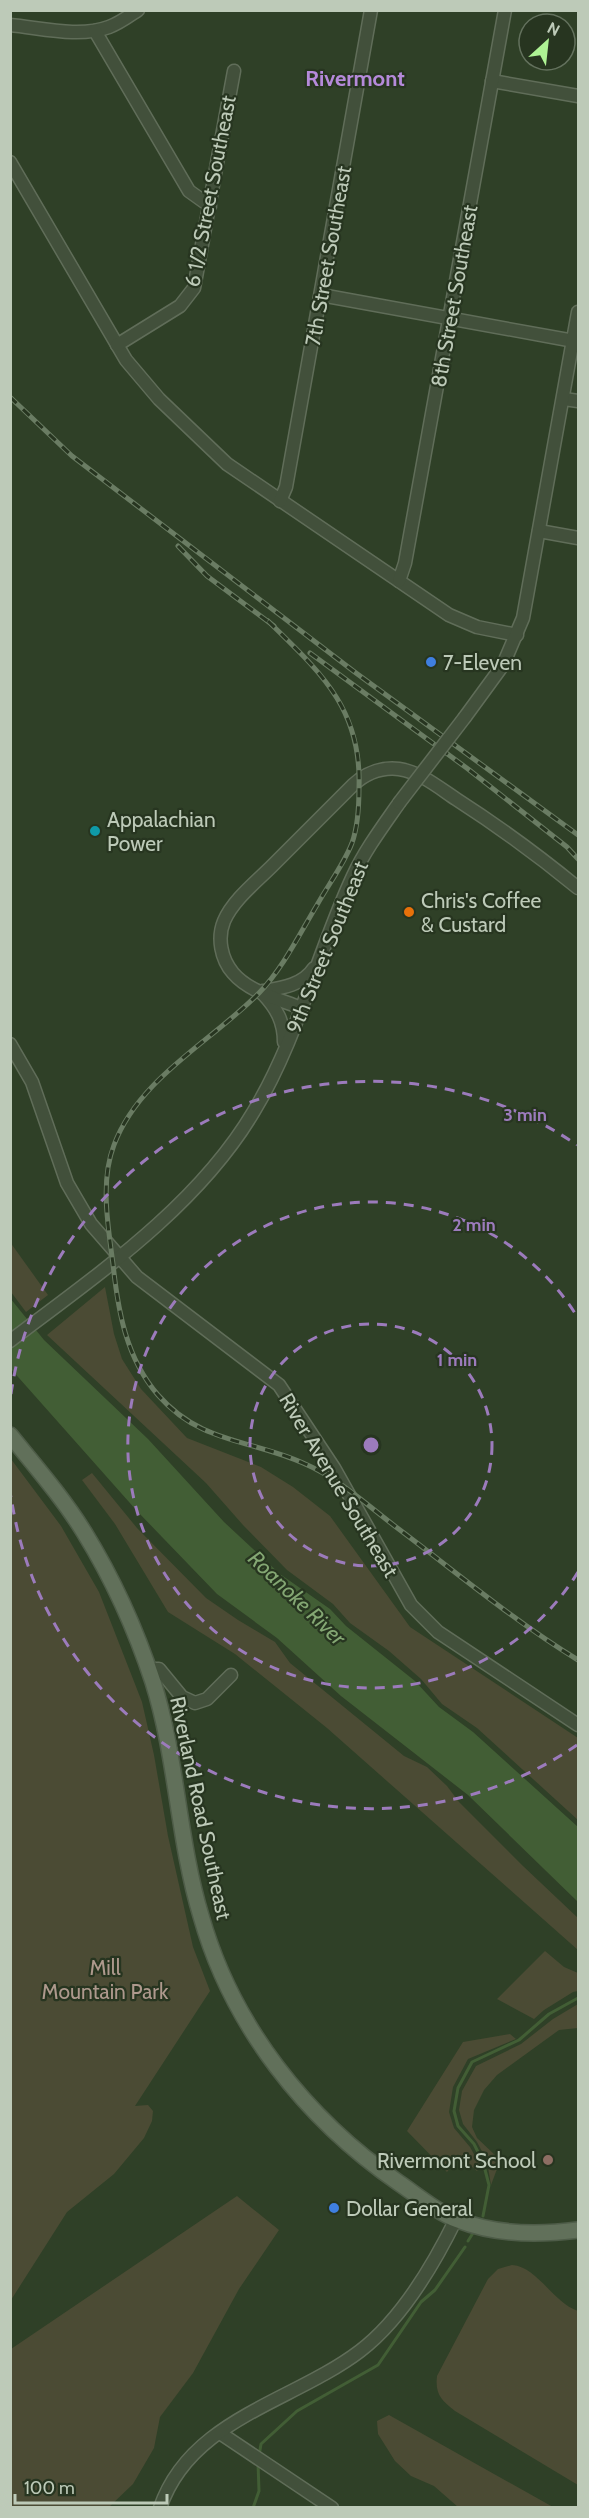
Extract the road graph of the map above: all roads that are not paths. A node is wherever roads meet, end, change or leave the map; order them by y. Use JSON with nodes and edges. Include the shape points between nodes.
{"nodes":[{"id":1,"x":138,"y":10,"type":"edge"},
{"id":2,"x":371,"y":10,"type":"edge"},
{"id":3,"x":506,"y":10,"type":"edge"},
{"id":4,"x":10,"y":25,"type":"edge"},
{"id":5,"x":95,"y":31,"type":"junction"},
{"id":6,"x":234,"y":70,"type":"dead end"},
{"id":7,"x":492,"y":81,"type":"junction"},
{"id":8,"x":579,"y":96,"type":"edge"},
{"id":9,"x":10,"y":162,"type":"edge"},
{"id":10,"x":210,"y":206,"type":"junction"},
{"id":11,"x":321,"y":296,"type":"junction"},
{"id":12,"x":579,"y":312,"type":"edge"},
{"id":13,"x":449,"y":319,"type":"junction"},
{"id":14,"x":574,"y":341,"type":"junction"},
{"id":15,"x":117,"y":345,"type":"junction"},
{"id":16,"x":564,"y":399,"type":"junction"},
{"id":17,"x":579,"y":401,"type":"edge"},
{"id":18,"x":280,"y":501,"type":"junction"},
{"id":19,"x":539,"y":531,"type":"junction"},
{"id":20,"x":579,"y":538,"type":"edge"},
{"id":21,"x":399,"y":580,"type":"junction"},
{"id":22,"x":517,"y":636,"type":"junction"},
{"id":23,"x":579,"y":888,"type":"edge"},
{"id":24,"x":323,"y":955,"type":"junction"},
{"id":25,"x":260,"y":992,"type":"junction"},
{"id":26,"x":302,"y":1008,"type":"junction"},
{"id":27,"x":10,"y":1044,"type":"edge"},
{"id":28,"x":284,"y":1050,"type":"junction"},
{"id":29,"x":119,"y":1257,"type":"junction"},
{"id":30,"x":10,"y":1341,"type":"edge"},
{"id":31,"x":10,"y":1435,"type":"edge"},
{"id":32,"x":148,"y":1670,"type":"junction"},
{"id":33,"x":231,"y":1675,"type":"dead end"},
{"id":34,"x":579,"y":1725,"type":"edge"},
{"id":35,"x":456,"y":2219,"type":"junction"},
{"id":36,"x":579,"y":2230,"type":"edge"},
{"id":37,"x":220,"y":2433,"type":"junction"},
{"id":38,"x":160,"y":2508,"type":"edge"},
{"id":39,"x":332,"y":2508,"type":"edge"}],
"edges":[{"from":1,"to":5,"type":"street"},
{"from":2,"to":11,"type":"street","name":"7th Street Southeast"},
{"from":3,"to":7,"type":"street","name":"8th Street Southeast"},
{"from":4,"to":5,"type":"street"},
{"from":5,"to":10,"type":"street","via":[[189,191]]},
{"from":6,"to":10,"type":"street","name":"6 1/2 Street Southeast"},
{"from":7,"to":8,"type":"street"},
{"from":7,"to":13,"type":"street","name":"8th Street Southeast"},
{"from":9,"to":15,"type":"street"},
{"from":10,"to":15,"type":"street","name":"6 1/2 Street Southeast","via":[[198,272],[188,298]]},
{"from":11,"to":13,"type":"street"},
{"from":11,"to":18,"type":"street","name":"7th Street Southeast","via":[[286,492]]},
{"from":12,"to":14,"type":"street","name":"9th Street Southeast"},
{"from":13,"to":14,"type":"street"},
{"from":13,"to":21,"type":"street","name":"8th Street Southeast"},
{"from":14,"to":16,"type":"street","name":"9th Street Southeast"},
{"from":15,"to":18,"type":"street","via":[[141,380],[167,407],[227,464]]},
{"from":16,"to":17,"type":"street"},
{"from":16,"to":19,"type":"street","name":"9th Street Southeast"},
{"from":18,"to":21,"type":"street"},
{"from":19,"to":20,"type":"street"},
{"from":19,"to":22,"type":"street","name":"9th Street Southeast","via":[[529,595]]},
{"from":21,"to":22,"type":"street","via":[[462,622]]},
{"from":22,"to":24,"type":"street","name":"9th Street Southeast","bridge":true,"via":[[503,665],[369,847],[354,874]]},
{"from":23,"to":25,"type":"street","via":[[499,827],[421,776],[398,769],[371,772],[249,888],[224,921],[220,944],[226,963],[242,982]]},
{"from":24,"to":25,"type":"street","via":[[303,979]]},
{"from":24,"to":26,"type":"street","name":"9th Street Southeast"},
{"from":25,"to":26,"type":"street"},
{"from":25,"to":28,"type":"street","via":[[284,1027]]},
{"from":26,"to":28,"type":"street","name":"9th Street Southeast"},
{"from":27,"to":29,"type":"street","name":"River Avenue Southeast","via":[[32,1082],[67,1182],[91,1224]]},
{"from":28,"to":29,"type":"street","name":"9th Street Southeast","via":[[254,1112],[211,1172]]},
{"from":29,"to":30,"type":"street","name":"9th Street Southeast"},
{"from":29,"to":34,"type":"street","name":"River Avenue Southeast","via":[[147,1286],[279,1385],[334,1468],[421,1617]]},
{"from":31,"to":32,"type":"main road","name":"Riverland Road Southeast","via":[[84,1532],[121,1600]]},
{"from":32,"to":33,"type":"street","via":[[159,1669],[182,1697],[195,1703],[207,1699]]},
{"from":32,"to":35,"type":"main road","name":"Riverland Road Southeast","via":[[163,1720],[200,1916],[240,2009],[280,2071],[322,2121],[366,2160]]},
{"from":35,"to":36,"type":"main road","name":"Riverland Road Southeast","via":[[519,2232]]},
{"from":35,"to":37,"type":"street","via":[[392,2321],[369,2344]]},
{"from":37,"to":38,"type":"street","via":[[188,2458]]},
{"from":37,"to":39,"type":"street"}]}
